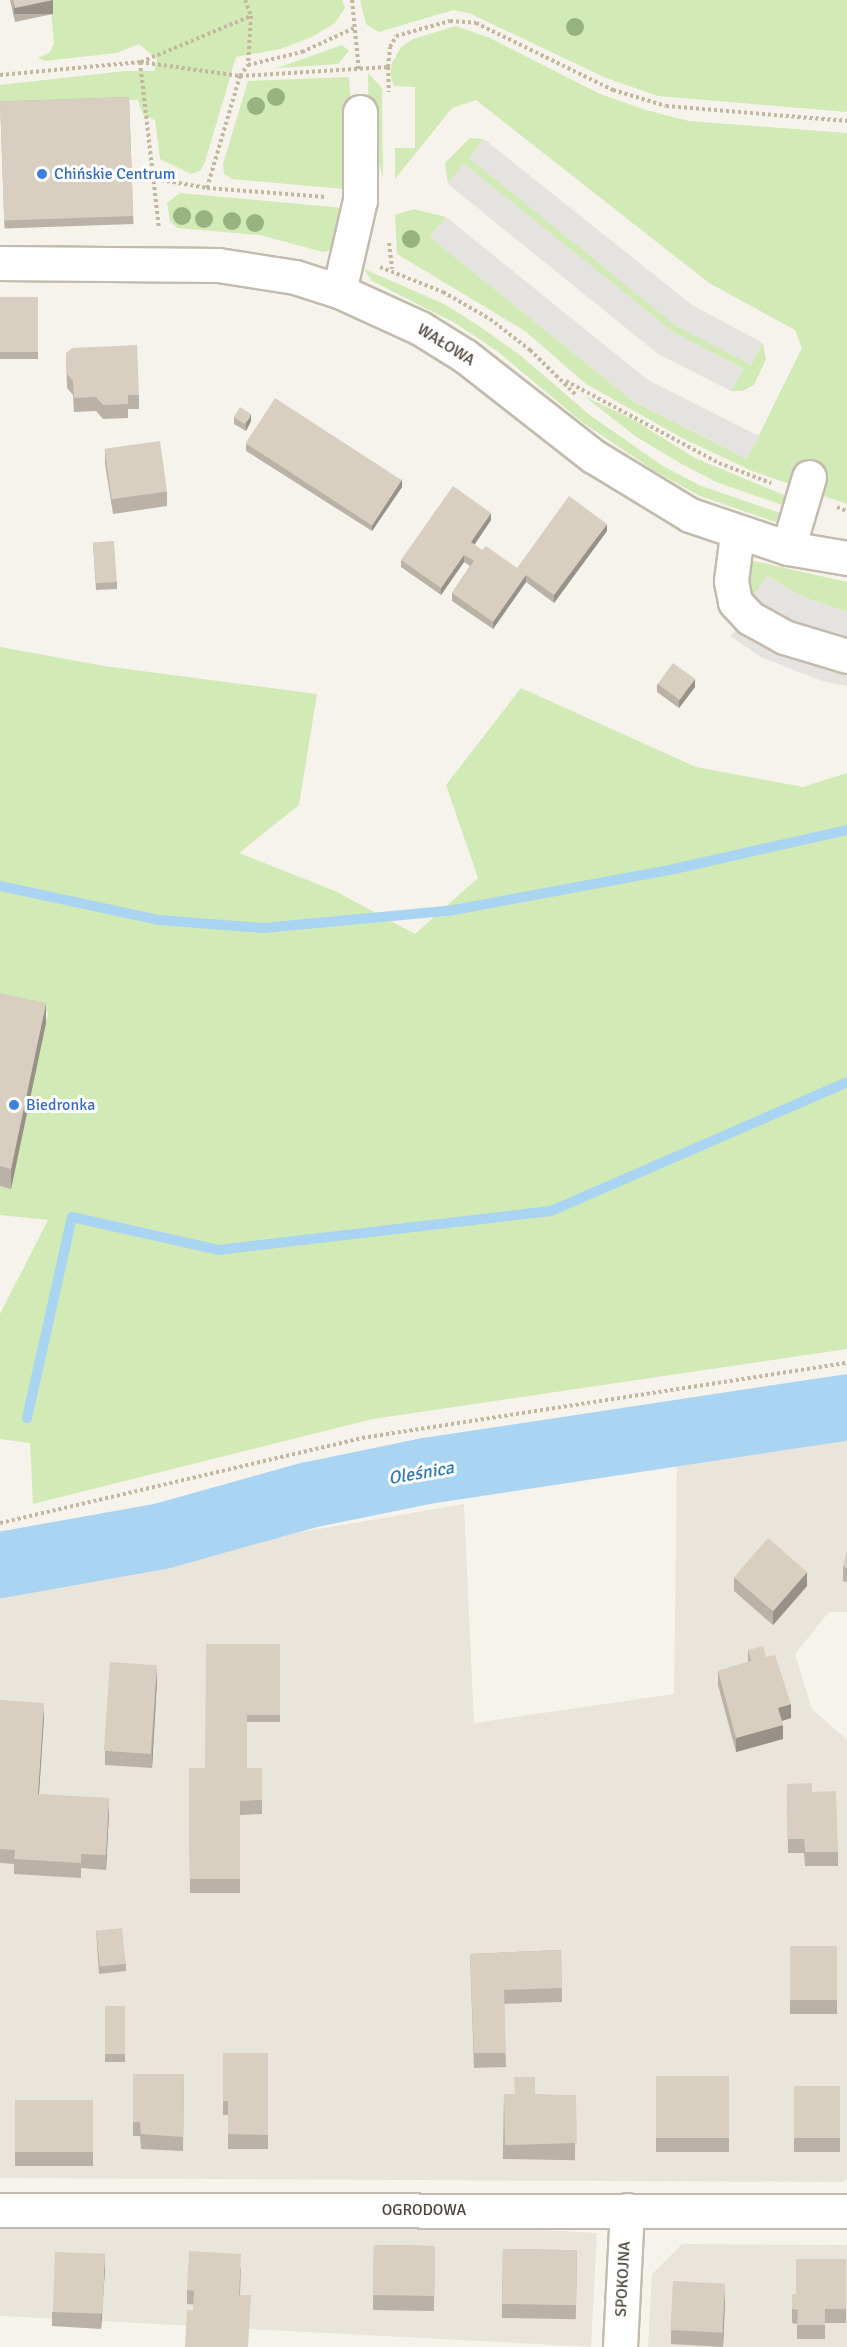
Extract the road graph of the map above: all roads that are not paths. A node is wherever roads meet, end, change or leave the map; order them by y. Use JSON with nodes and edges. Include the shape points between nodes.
{"nodes":[{"id":1,"x":360,"y":112,"type":"road end"},
{"id":2,"x":0,"y":263,"type":"edge"},
{"id":3,"x":339,"y":291,"type":"junction"},
{"id":4,"x":806,"y":486,"type":"road end"},
{"id":5,"x":737,"y":534,"type":"junction"},
{"id":6,"x":788,"y":548,"type":"junction"},
{"id":7,"x":847,"y":558,"type":"edge"},
{"id":8,"x":847,"y":656,"type":"edge"},
{"id":9,"x":0,"y":2210,"type":"edge"},
{"id":10,"x":627,"y":2210,"type":"junction"},
{"id":11,"x":847,"y":2211,"type":"edge"},
{"id":12,"x":620,"y":2347,"type":"edge"}],
"edges":[{"from":1,"to":3,"type":"street","via":[[360,200]]},
{"from":2,"to":3,"type":"street","name":"WAŁOWA","via":[[218,264],[295,277]]},
{"from":3,"to":5,"type":"street","name":"WAŁOWA","via":[[420,328],[465,356],[593,456],[646,492]]},
{"from":4,"to":6,"type":"street"},
{"from":5,"to":6,"type":"street","name":"WAŁOWA"},
{"from":5,"to":8,"type":"street","via":[[731,581],[735,602],[750,618],[784,637]]},
{"from":6,"to":7,"type":"street","name":"WAŁOWA"},
{"from":9,"to":10,"type":"street","name":"OGRODOWA"},
{"from":10,"to":11,"type":"street","name":"OGRODOWA"},
{"from":10,"to":12,"type":"street","name":"SPOKOJNA"}]}
